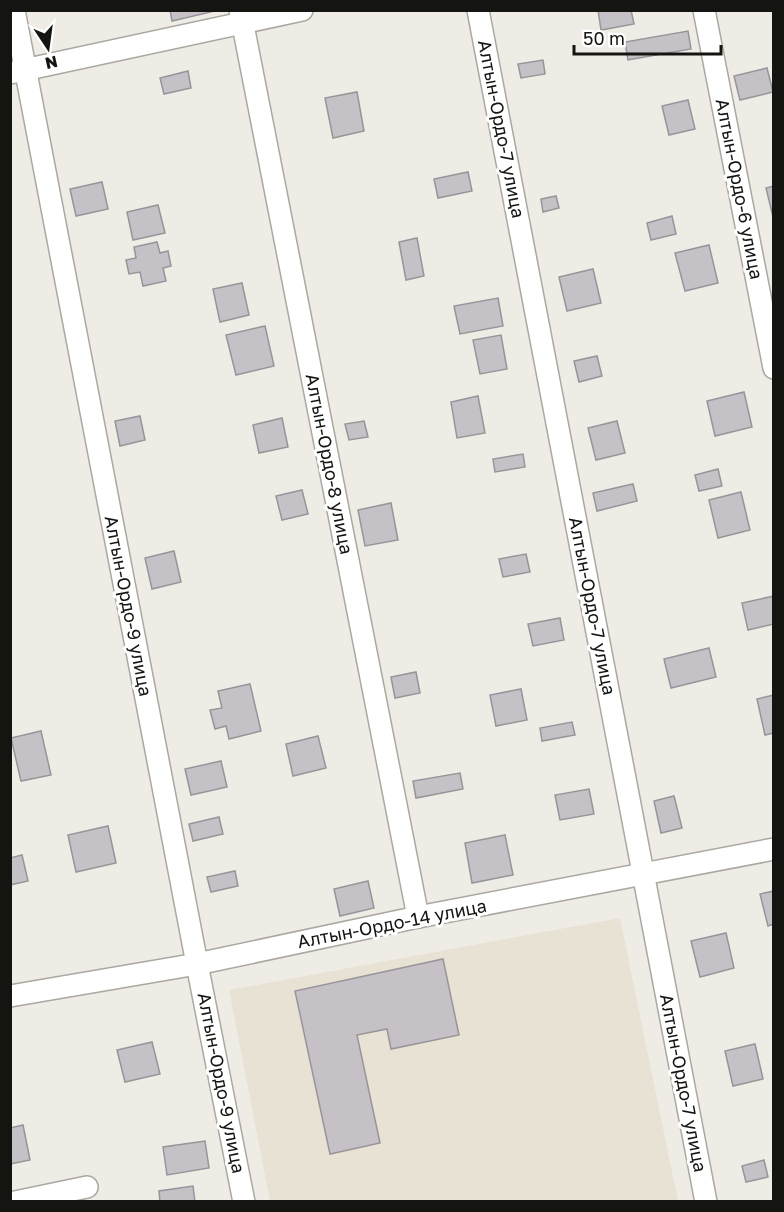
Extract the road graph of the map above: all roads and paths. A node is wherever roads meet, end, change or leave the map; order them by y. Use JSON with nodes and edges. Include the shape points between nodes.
{"nodes":[{"id":1,"x":14,"y":10,"type":"edge"},
{"id":2,"x":302,"y":10,"type":"edge"},
{"id":3,"x":478,"y":10,"type":"edge"},
{"id":4,"x":704,"y":10,"type":"edge"},
{"id":5,"x":241,"y":17,"type":"edge"},
{"id":6,"x":18,"y":71,"type":"edge"},
{"id":7,"x":774,"y":368,"type":"edge"},
{"id":8,"x":774,"y":849,"type":"edge"},
{"id":9,"x":644,"y":875,"type":"junction"},
{"id":10,"x":418,"y":917,"type":"junction"},
{"id":11,"x":197,"y":964,"type":"junction"},
{"id":12,"x":10,"y":996,"type":"edge"},
{"id":13,"x":87,"y":1187,"type":"dead end"},
{"id":14,"x":15,"y":1202,"type":"edge"},
{"id":15,"x":244,"y":1202,"type":"edge"},
{"id":16,"x":706,"y":1202,"type":"edge"}],
"edges":[{"from":1,"to":6,"type":"street","name":"Алтын-Ордо-9 улица"},
{"from":2,"to":5,"type":"street"},
{"from":3,"to":9,"type":"street","name":"Алтын-Ордо-7 улица"},
{"from":4,"to":7,"type":"street","name":"Алтын-Ордо-6 улица"},
{"from":5,"to":6,"type":"street"},
{"from":5,"to":10,"type":"street","name":"Алтын-Ордо-8 улица"},
{"from":6,"to":11,"type":"street","name":"Алтын-Ордо-9 улица"},
{"from":8,"to":9,"type":"street","name":"Алтын-Ордо-14 улица"},
{"from":9,"to":10,"type":"street","name":"Алтын-Ордо-14 улица"},
{"from":9,"to":16,"type":"street","name":"Алтын-Ордо-7 улица"},
{"from":10,"to":11,"type":"street","name":"Алтын-Ордо-14 улица"},
{"from":11,"to":12,"type":"street","name":"Алтын-Ордо-14 улица"},
{"from":11,"to":15,"type":"street","name":"Алтын-Ордо-9 улица"},
{"from":13,"to":14,"type":"street"}]}
